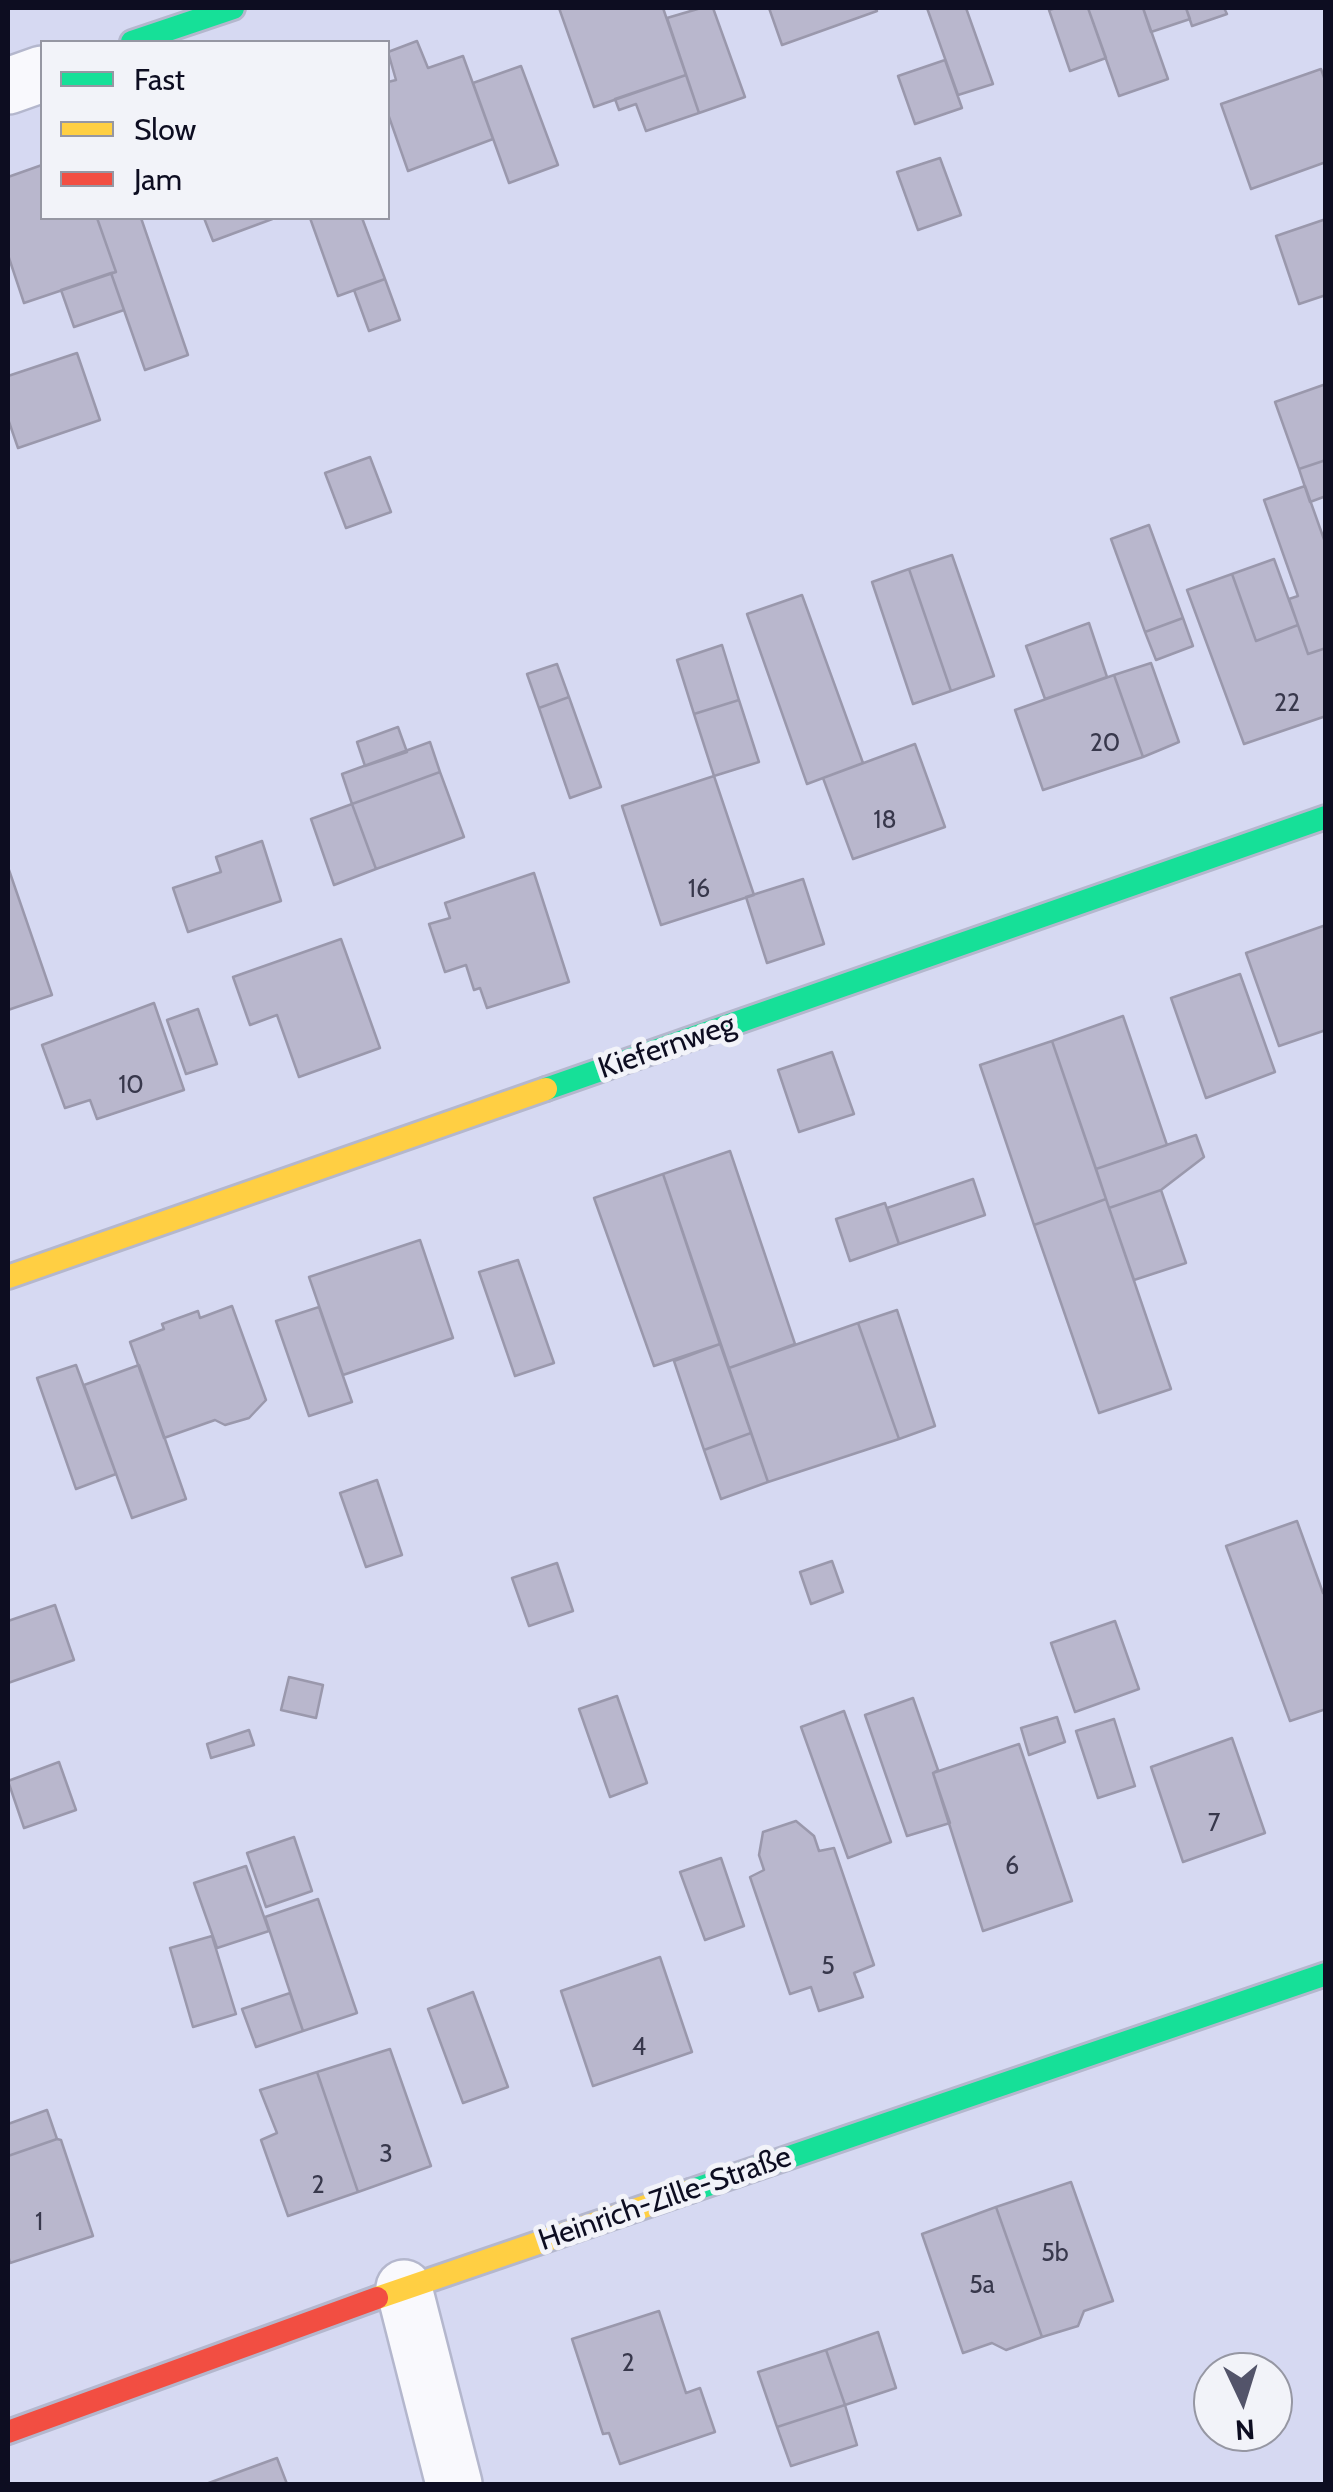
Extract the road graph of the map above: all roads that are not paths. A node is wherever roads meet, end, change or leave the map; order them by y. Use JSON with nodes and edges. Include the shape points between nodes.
{"nodes":[{"id":1,"x":234,"y":8,"type":"edge"},
{"id":2,"x":138,"y":40,"type":"edge"},
{"id":3,"x":40,"y":75,"type":"edge"},
{"id":4,"x":8,"y":86,"type":"edge"},
{"id":5,"x":1326,"y":817,"type":"edge"},
{"id":6,"x":8,"y":1277,"type":"edge"},
{"id":7,"x":1326,"y":1974,"type":"edge"},
{"id":8,"x":404,"y":2288,"type":"junction"},
{"id":9,"x":8,"y":2432,"type":"edge"},
{"id":10,"x":454,"y":2484,"type":"edge"}],
"edges":[{"from":1,"to":2,"type":"street"},
{"from":3,"to":4,"type":"street"},
{"from":5,"to":6,"type":"street","name":"Kiefernweg"},
{"from":7,"to":8,"type":"street","name":"Heinrich-Zille-Straße"},
{"from":8,"to":9,"type":"street","name":"Heinrich-Zille-Straße"},
{"from":8,"to":10,"type":"street"}]}
